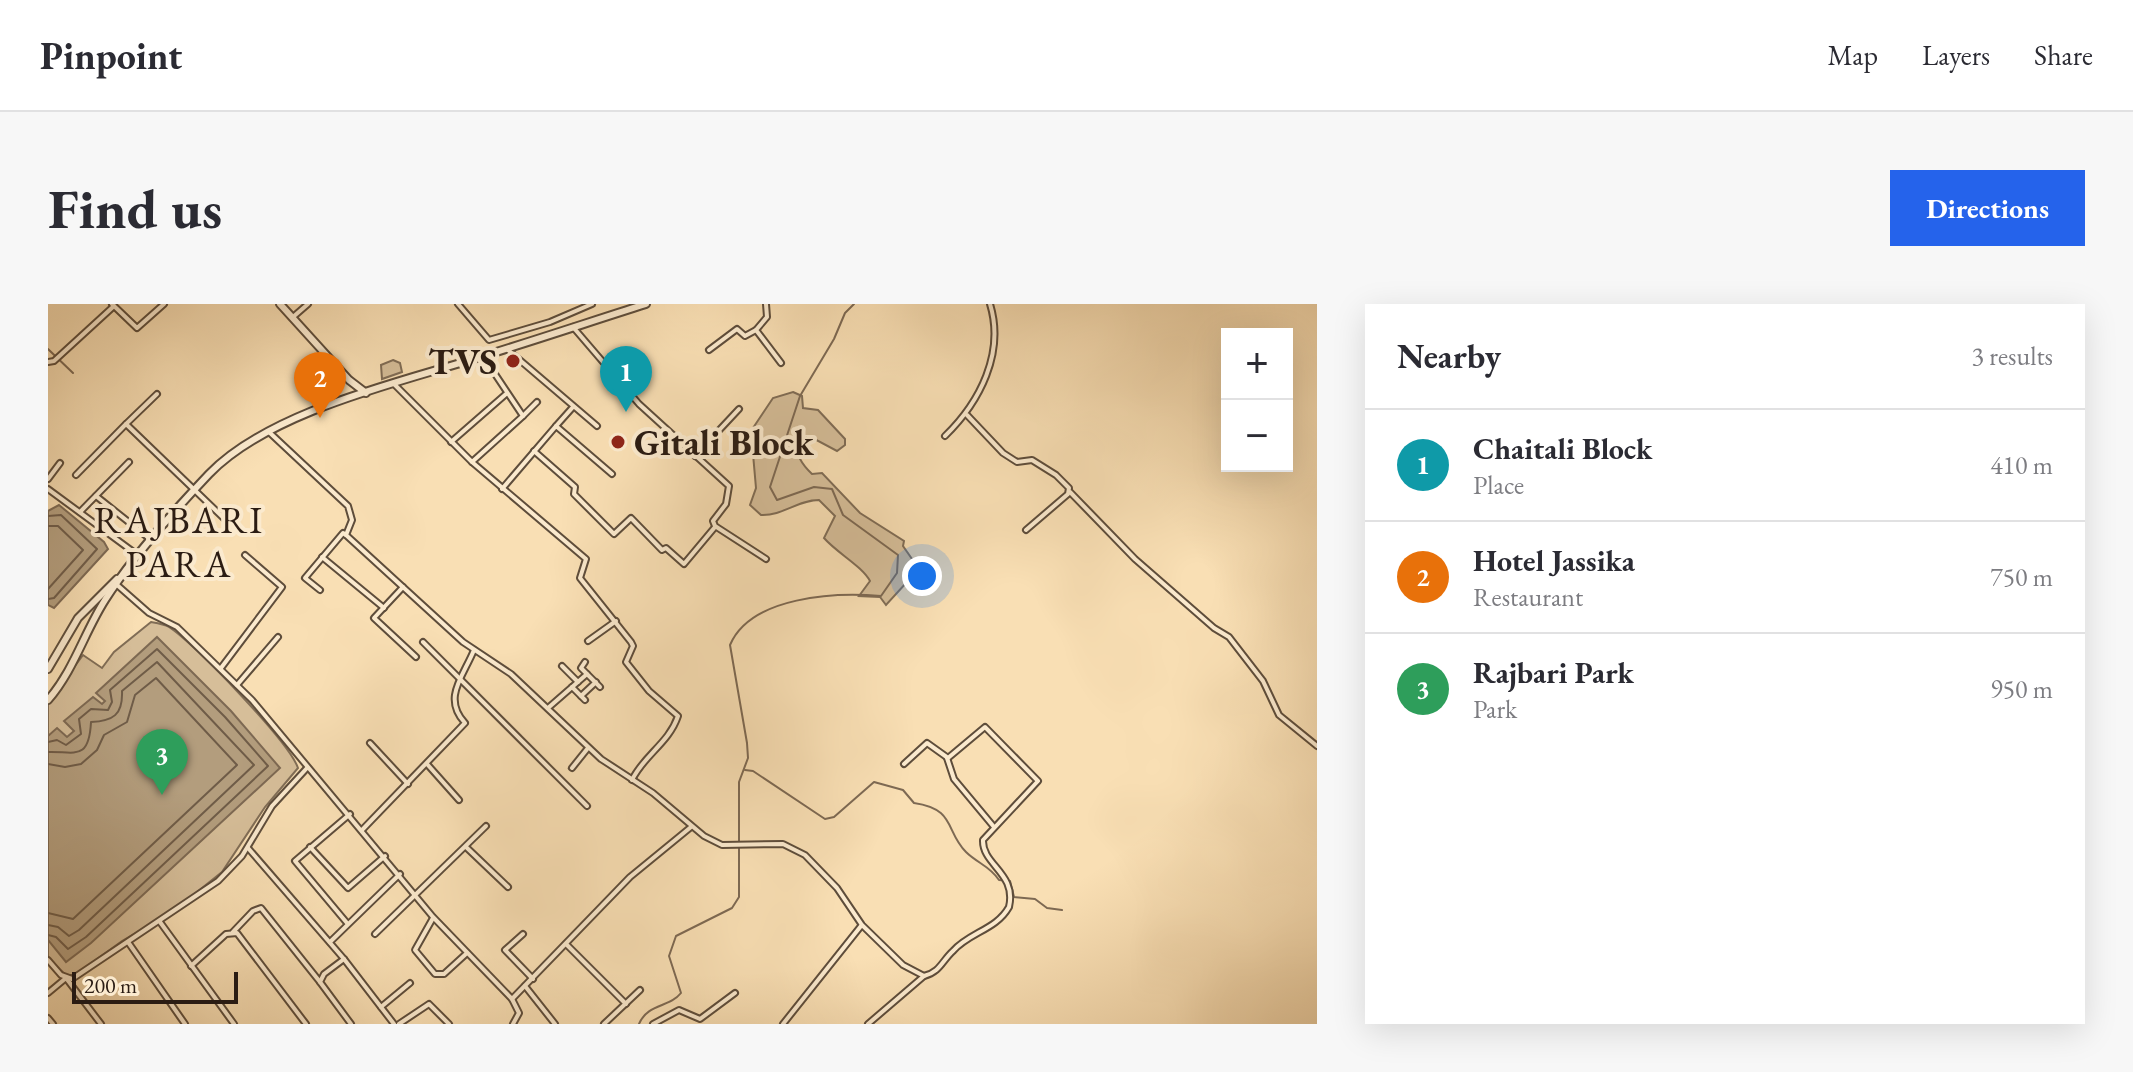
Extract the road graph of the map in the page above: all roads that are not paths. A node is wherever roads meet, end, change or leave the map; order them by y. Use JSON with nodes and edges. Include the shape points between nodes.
{"nodes":[{"id":1,"x":164,"y":304,"type":"edge"},
{"id":2,"x":280,"y":304,"type":"edge"},
{"id":3,"x":308,"y":304,"type":"edge"},
{"id":4,"x":458,"y":304,"type":"edge"},
{"id":5,"x":646,"y":304,"type":"edge"},
{"id":6,"x":766,"y":304,"type":"edge"},
{"id":7,"x":990,"y":304,"type":"edge"},
{"id":8,"x":113,"y":305,"type":"edge"},
{"id":9,"x":590,"y":305,"type":"edge"},
{"id":10,"x":157,"y":307,"type":"edge"},
{"id":11,"x":293,"y":317,"type":"junction"},
{"id":12,"x":595,"y":320,"type":"junction"},
{"id":13,"x":573,"y":327,"type":"junction"},
{"id":14,"x":756,"y":330,"type":"junction"},
{"id":15,"x":489,"y":340,"type":"junction"},
{"id":16,"x":506,"y":349,"type":"junction"},
{"id":17,"x":709,"y":350,"type":"dead end"},
{"id":18,"x":496,"y":352,"type":"junction"},
{"id":19,"x":483,"y":356,"type":"junction"},
{"id":20,"x":51,"y":361,"type":"edge"},
{"id":21,"x":781,"y":363,"type":"dead end"},
{"id":22,"x":349,"y":380,"type":"junction"},
{"id":23,"x":394,"y":384,"type":"junction"},
{"id":24,"x":366,"y":393,"type":"junction"},
{"id":25,"x":157,"y":394,"type":"dead end"},
{"id":26,"x":506,"y":394,"type":"junction"},
{"id":27,"x":346,"y":399,"type":"junction"},
{"id":28,"x":537,"y":402,"type":"dead end"},
{"id":29,"x":574,"y":406,"type":"junction"},
{"id":30,"x":739,"y":409,"type":"dead end"},
{"id":31,"x":967,"y":415,"type":"junction"},
{"id":32,"x":523,"y":416,"type":"junction"},
{"id":33,"x":126,"y":424,"type":"junction"},
{"id":34,"x":556,"y":426,"type":"junction"},
{"id":35,"x":597,"y":426,"type":"dead end"},
{"id":36,"x":269,"y":432,"type":"junction"},
{"id":37,"x":945,"y":436,"type":"dead end"},
{"id":38,"x":451,"y":442,"type":"junction"},
{"id":39,"x":534,"y":451,"type":"junction"},
{"id":40,"x":695,"y":456,"type":"junction"},
{"id":41,"x":129,"y":462,"type":"dead end"},
{"id":42,"x":472,"y":462,"type":"junction"},
{"id":43,"x":60,"y":463,"type":"dead end"},
{"id":44,"x":612,"y":474,"type":"dead end"},
{"id":45,"x":76,"y":475,"type":"dead end"},
{"id":46,"x":48,"y":479,"type":"edge"},
{"id":47,"x":48,"y":489,"type":"edge"},
{"id":48,"x":502,"y":489,"type":"junction"},
{"id":49,"x":195,"y":490,"type":"junction"},
{"id":50,"x":1070,"y":492,"type":"junction"},
{"id":51,"x":96,"y":496,"type":"junction"},
{"id":52,"x":80,"y":512,"type":"junction"},
{"id":53,"x":233,"y":527,"type":"dead end"},
{"id":54,"x":715,"y":527,"type":"junction"},
{"id":55,"x":1026,"y":530,"type":"dead end"},
{"id":56,"x":346,"y":535,"type":"junction"},
{"id":57,"x":153,"y":541,"type":"junction"},
{"id":58,"x":245,"y":555,"type":"dead end"},
{"id":59,"x":139,"y":556,"type":"junction"},
{"id":60,"x":322,"y":557,"type":"junction"},
{"id":61,"x":766,"y":559,"type":"dead end"},
{"id":62,"x":126,"y":571,"type":"junction"},
{"id":63,"x":116,"y":584,"type":"junction"},
{"id":64,"x":403,"y":587,"type":"junction"},
{"id":65,"x":320,"y":590,"type":"dead end"},
{"id":66,"x":384,"y":608,"type":"junction"},
{"id":67,"x":616,"y":621,"type":"junction"},
{"id":68,"x":278,"y":637,"type":"dead end"},
{"id":69,"x":588,"y":641,"type":"dead end"},
{"id":70,"x":423,"y":642,"type":"dead end"},
{"id":71,"x":474,"y":649,"type":"junction"},
{"id":72,"x":416,"y":657,"type":"dead end"},
{"id":73,"x":585,"y":662,"type":"dead end"},
{"id":74,"x":562,"y":666,"type":"dead end"},
{"id":75,"x":48,"y":669,"type":"edge"},
{"id":76,"x":221,"y":669,"type":"junction"},
{"id":77,"x":587,"y":674,"type":"junction"},
{"id":78,"x":459,"y":681,"type":"junction"},
{"id":79,"x":578,"y":682,"type":"junction"},
{"id":80,"x":596,"y":682,"type":"junction"},
{"id":81,"x":237,"y":685,"type":"junction"},
{"id":82,"x":572,"y":687,"type":"junction"},
{"id":83,"x":600,"y":687,"type":"dead end"},
{"id":84,"x":48,"y":700,"type":"edge"},
{"id":85,"x":548,"y":708,"type":"junction"},
{"id":86,"x":370,"y":743,"type":"dead end"},
{"id":87,"x":1317,"y":746,"type":"edge"},
{"id":88,"x":588,"y":748,"type":"junction"},
{"id":89,"x":947,"y":758,"type":"junction"},
{"id":90,"x":427,"y":764,"type":"junction"},
{"id":91,"x":904,"y":764,"type":"dead end"},
{"id":92,"x":307,"y":768,"type":"junction"},
{"id":93,"x":572,"y":768,"type":"dead end"},
{"id":94,"x":632,"y":780,"type":"junction"},
{"id":95,"x":408,"y":784,"type":"junction"},
{"id":96,"x":459,"y":800,"type":"dead end"},
{"id":97,"x":587,"y":806,"type":"dead end"},
{"id":98,"x":350,"y":814,"type":"junction"},
{"id":99,"x":486,"y":826,"type":"dead end"},
{"id":100,"x":691,"y":827,"type":"junction"},
{"id":101,"x":995,"y":828,"type":"junction"},
{"id":102,"x":363,"y":829,"type":"junction"},
{"id":103,"x":310,"y":846,"type":"junction"},
{"id":104,"x":247,"y":847,"type":"junction"},
{"id":105,"x":466,"y":847,"type":"junction"},
{"id":106,"x":385,"y":856,"type":"junction"},
{"id":107,"x":400,"y":874,"type":"junction"},
{"id":108,"x":508,"y":887,"type":"dead end"},
{"id":109,"x":415,"y":895,"type":"junction"},
{"id":110,"x":433,"y":917,"type":"junction"},
{"id":111,"x":160,"y":922,"type":"junction"},
{"id":112,"x":347,"y":923,"type":"junction"},
{"id":113,"x":862,"y":925,"type":"junction"},
{"id":114,"x":233,"y":932,"type":"junction"},
{"id":115,"x":375,"y":934,"type":"dead end"},
{"id":116,"x":523,"y":934,"type":"dead end"},
{"id":117,"x":128,"y":942,"type":"junction"},
{"id":118,"x":330,"y":942,"type":"junction"},
{"id":119,"x":566,"y":944,"type":"junction"},
{"id":120,"x":467,"y":953,"type":"junction"},
{"id":121,"x":344,"y":959,"type":"junction"},
{"id":122,"x":48,"y":960,"type":"edge"},
{"id":123,"x":191,"y":966,"type":"junction"},
{"id":124,"x":924,"y":976,"type":"junction"},
{"id":125,"x":66,"y":978,"type":"junction"},
{"id":126,"x":533,"y":979,"type":"junction"},
{"id":127,"x":320,"y":982,"type":"junction"},
{"id":128,"x":410,"y":983,"type":"dead end"},
{"id":129,"x":525,"y":986,"type":"junction"},
{"id":130,"x":640,"y":990,"type":"dead end"},
{"id":131,"x":48,"y":993,"type":"edge"},
{"id":132,"x":735,"y":993,"type":"dead end"},
{"id":133,"x":512,"y":999,"type":"junction"},
{"id":134,"x":626,"y":1004,"type":"junction"},
{"id":135,"x":381,"y":1007,"type":"junction"},
{"id":136,"x":48,"y":1018,"type":"edge"},
{"id":137,"x":230,"y":1018,"type":"junction"},
{"id":138,"x":53,"y":1024,"type":"edge"},
{"id":139,"x":101,"y":1024,"type":"edge"},
{"id":140,"x":185,"y":1024,"type":"edge"},
{"id":141,"x":222,"y":1024,"type":"edge"},
{"id":142,"x":234,"y":1024,"type":"edge"},
{"id":143,"x":306,"y":1024,"type":"edge"},
{"id":144,"x":350,"y":1024,"type":"edge"},
{"id":145,"x":397,"y":1024,"type":"edge"},
{"id":146,"x":449,"y":1024,"type":"edge"},
{"id":147,"x":513,"y":1024,"type":"edge"},
{"id":148,"x":555,"y":1024,"type":"edge"},
{"id":149,"x":604,"y":1024,"type":"edge"},
{"id":150,"x":653,"y":1024,"type":"edge"},
{"id":151,"x":783,"y":1024,"type":"edge"},
{"id":152,"x":868,"y":1024,"type":"edge"}],
"edges":[{"from":1,"to":10,"type":"street"},
{"from":2,"to":11,"type":"street"},
{"from":3,"to":11,"type":"street"},
{"from":4,"to":15,"type":"street"},
{"from":5,"to":12,"type":"street"},
{"from":6,"to":14,"type":"street","via":[[767,317]]},
{"from":7,"to":31,"type":"street","via":[[995,341]]},
{"from":8,"to":10,"type":"street","via":[[137,328]]},
{"from":8,"to":20,"type":"street"},
{"from":9,"to":12,"type":"street"},
{"from":9,"to":15,"type":"street"},
{"from":11,"to":22,"type":"street"},
{"from":12,"to":13,"type":"street"},
{"from":13,"to":16,"type":"street"},
{"from":13,"to":40,"type":"street","via":[[639,404]]},
{"from":14,"to":17,"type":"street","via":[[745,336],[737,329]]},
{"from":14,"to":21,"type":"street"},
{"from":15,"to":18,"type":"street"},
{"from":16,"to":18,"type":"street"},
{"from":16,"to":29,"type":"street"},
{"from":18,"to":19,"type":"street"},
{"from":19,"to":23,"type":"street"},
{"from":19,"to":26,"type":"street"},
{"from":22,"to":24,"type":"street"},
{"from":22,"to":27,"type":"street"},
{"from":23,"to":24,"type":"street"},
{"from":23,"to":38,"type":"street"},
{"from":24,"to":27,"type":"street"},
{"from":25,"to":33,"type":"street"},
{"from":26,"to":32,"type":"street"},
{"from":26,"to":38,"type":"street"},
{"from":27,"to":36,"type":"street"},
{"from":28,"to":32,"type":"street"},
{"from":29,"to":34,"type":"street"},
{"from":29,"to":35,"type":"street"},
{"from":30,"to":40,"type":"street"},
{"from":31,"to":37,"type":"street"},
{"from":31,"to":50,"type":"street","via":[[1003,453],[1049,470]]},
{"from":32,"to":42,"type":"street"},
{"from":33,"to":45,"type":"street"},
{"from":33,"to":49,"type":"street"},
{"from":34,"to":39,"type":"street"},
{"from":34,"to":44,"type":"street"},
{"from":36,"to":49,"type":"street","via":[[227,457]]},
{"from":36,"to":56,"type":"street","via":[[348,506],[352,520]]},
{"from":38,"to":42,"type":"street"},
{"from":39,"to":48,"type":"street"},
{"from":39,"to":54,"type":"street","via":[[575,487],[574,494],[614,534],[631,518],[684,564]]},
{"from":40,"to":54,"type":"street","via":[[729,488]]},
{"from":41,"to":51,"type":"street"},
{"from":42,"to":48,"type":"street"},
{"from":43,"to":46,"type":"street"},
{"from":47,"to":52,"type":"street"},
{"from":48,"to":67,"type":"street","via":[[586,559],[580,578]]},
{"from":49,"to":53,"type":"street"},
{"from":49,"to":57,"type":"street"},
{"from":50,"to":55,"type":"street"},
{"from":50,"to":87,"type":"street","via":[[1135,559],[1229,637],[1263,681],[1279,715]]},
{"from":51,"to":52,"type":"street"},
{"from":51,"to":57,"type":"street"},
{"from":52,"to":59,"type":"street"},
{"from":54,"to":61,"type":"street"},
{"from":56,"to":60,"type":"street"},
{"from":56,"to":64,"type":"street"},
{"from":57,"to":59,"type":"street"},
{"from":58,"to":76,"type":"street","via":[[282,587]]},
{"from":59,"to":62,"type":"street"},
{"from":60,"to":65,"type":"street","via":[[305,578]]},
{"from":60,"to":66,"type":"street"},
{"from":62,"to":63,"type":"street"},
{"from":62,"to":75,"type":"street","via":[[88,605]]},
{"from":63,"to":76,"type":"street","via":[[149,613],[177,627]]},
{"from":63,"to":84,"type":"street"},
{"from":64,"to":66,"type":"street"},
{"from":64,"to":71,"type":"street"},
{"from":66,"to":72,"type":"street","via":[[374,618]]},
{"from":67,"to":69,"type":"street"},
{"from":67,"to":94,"type":"street","via":[[633,646],[626,658],[629,667],[678,716],[665,742]]},
{"from":68,"to":81,"type":"street"},
{"from":70,"to":78,"type":"street"},
{"from":71,"to":78,"type":"street"},
{"from":71,"to":85,"type":"street"},
{"from":73,"to":77,"type":"street","via":[[581,668]]},
{"from":74,"to":79,"type":"street"},
{"from":76,"to":81,"type":"street"},
{"from":77,"to":79,"type":"street"},
{"from":77,"to":80,"type":"street"},
{"from":78,"to":90,"type":"street","via":[[453,705],[465,723]]},
{"from":78,"to":97,"type":"street"},
{"from":79,"to":82,"type":"street"},
{"from":80,"to":82,"type":"street","via":[[583,698]]},
{"from":80,"to":83,"type":"street"},
{"from":81,"to":92,"type":"street"},
{"from":82,"to":85,"type":"street"},
{"from":85,"to":88,"type":"street"},
{"from":86,"to":95,"type":"street"},
{"from":88,"to":93,"type":"street"},
{"from":88,"to":94,"type":"street"},
{"from":89,"to":91,"type":"street","via":[[927,743]]},
{"from":89,"to":101,"type":"street","via":[[954,779]]},
{"from":89,"to":101,"type":"street","via":[[985,727],[1036,778],[1037,785]]},
{"from":90,"to":95,"type":"street"},
{"from":90,"to":96,"type":"street"},
{"from":92,"to":98,"type":"street"},
{"from":92,"to":104,"type":"street","via":[[272,806]]},
{"from":94,"to":100,"type":"street"},
{"from":95,"to":102,"type":"street"},
{"from":98,"to":102,"type":"street"},
{"from":98,"to":103,"type":"street"},
{"from":99,"to":105,"type":"street"},
{"from":100,"to":113,"type":"street","via":[[725,845],[783,844],[797,849],[837,888]]},
{"from":100,"to":119,"type":"street","via":[[630,877]]},
{"from":101,"to":124,"type":"street","via":[[983,840],[983,848],[1005,877],[1011,900],[1003,916]]},
{"from":102,"to":106,"type":"street"},
{"from":103,"to":106,"type":"street","via":[[348,888]]},
{"from":103,"to":112,"type":"street","via":[[295,864]]},
{"from":104,"to":111,"type":"street","via":[[218,881]]},
{"from":104,"to":118,"type":"street"},
{"from":105,"to":108,"type":"street"},
{"from":105,"to":109,"type":"street"},
{"from":106,"to":107,"type":"street"},
{"from":107,"to":109,"type":"street"},
{"from":107,"to":112,"type":"street"},
{"from":109,"to":110,"type":"street"},
{"from":109,"to":115,"type":"street"},
{"from":110,"to":120,"type":"street"},
{"from":110,"to":120,"type":"street","via":[[414,946],[435,974],[444,974]]},
{"from":111,"to":117,"type":"street"},
{"from":111,"to":123,"type":"street"},
{"from":112,"to":118,"type":"street"},
{"from":113,"to":124,"type":"street","via":[[903,965]]},
{"from":113,"to":151,"type":"street"},
{"from":114,"to":123,"type":"street"},
{"from":114,"to":127,"type":"street","via":[[261,908]]},
{"from":114,"to":143,"type":"street"},
{"from":116,"to":126,"type":"street","via":[[505,950]]},
{"from":117,"to":125,"type":"street","via":[[81,975]]},
{"from":117,"to":140,"type":"street"},
{"from":118,"to":121,"type":"street"},
{"from":119,"to":126,"type":"street"},
{"from":119,"to":134,"type":"street"},
{"from":120,"to":133,"type":"street"},
{"from":121,"to":127,"type":"street"},
{"from":121,"to":135,"type":"street"},
{"from":122,"to":125,"type":"street"},
{"from":123,"to":137,"type":"street"},
{"from":124,"to":152,"type":"street"},
{"from":125,"to":131,"type":"street"},
{"from":125,"to":139,"type":"street"},
{"from":126,"to":129,"type":"street"},
{"from":127,"to":144,"type":"street"},
{"from":128,"to":135,"type":"street"},
{"from":129,"to":133,"type":"street"},
{"from":129,"to":148,"type":"street"},
{"from":130,"to":134,"type":"street"},
{"from":132,"to":150,"type":"street","via":[[700,1019],[679,1010]]},
{"from":133,"to":147,"type":"street","via":[[519,1013]]},
{"from":134,"to":149,"type":"street"},
{"from":135,"to":145,"type":"street"},
{"from":136,"to":138,"type":"street"},
{"from":137,"to":141,"type":"street"},
{"from":137,"to":142,"type":"street"},
{"from":145,"to":146,"type":"street","via":[[429,1004]]}]}
